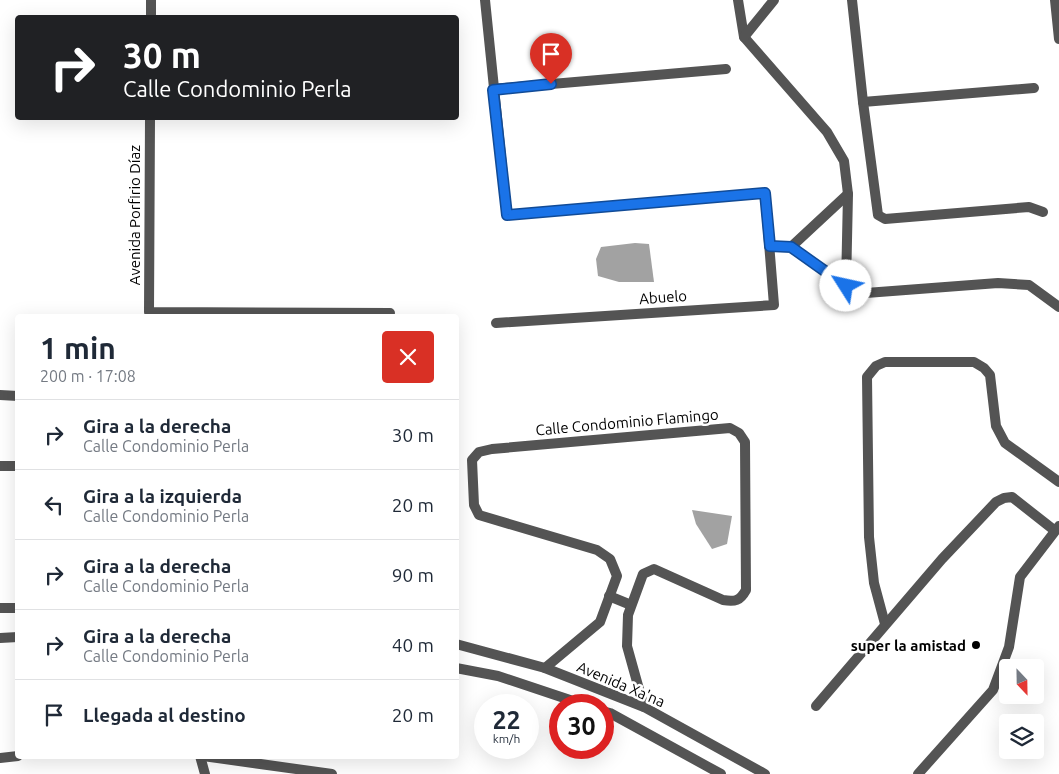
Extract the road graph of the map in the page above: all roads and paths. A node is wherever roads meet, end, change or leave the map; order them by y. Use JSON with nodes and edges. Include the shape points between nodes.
{"nodes":[{"id":1,"x":151,"y":0,"type":"edge"},
{"id":2,"x":485,"y":0,"type":"edge"},
{"id":3,"x":738,"y":0,"type":"edge"},
{"id":4,"x":774,"y":0,"type":"edge"},
{"id":5,"x":852,"y":0,"type":"edge"},
{"id":6,"x":1055,"y":0,"type":"edge"},
{"id":7,"x":151,"y":15,"type":"edge"},
{"id":8,"x":744,"y":37,"type":"junction"},
{"id":9,"x":1059,"y":39,"type":"edge"},
{"id":10,"x":726,"y":69,"type":"dead end"},
{"id":11,"x":1034,"y":88,"type":"dead end"},
{"id":12,"x":493,"y":90,"type":"junction"},
{"id":13,"x":863,"y":102,"type":"junction"},
{"id":14,"x":150,"y":120,"type":"edge"},
{"id":15,"x":848,"y":194,"type":"junction"},
{"id":16,"x":1043,"y":212,"type":"dead end"},
{"id":17,"x":770,"y":246,"type":"junction"},
{"id":18,"x":791,"y":247,"type":"junction"},
{"id":19,"x":846,"y":286,"type":"junction"},
{"id":20,"x":1059,"y":307,"type":"edge"},
{"id":21,"x":390,"y":313,"type":"dead end"},
{"id":22,"x":496,"y":323,"type":"dead end"},
{"id":23,"x":0,"y":395,"type":"edge"},
{"id":24,"x":15,"y":396,"type":"edge"},
{"id":25,"x":0,"y":466,"type":"edge"},
{"id":26,"x":15,"y":466,"type":"edge"},
{"id":27,"x":1059,"y":482,"type":"edge"},
{"id":28,"x":1057,"y":528,"type":"edge"},
{"id":29,"x":609,"y":596,"type":"junction"},
{"id":30,"x":631,"y":605,"type":"junction"},
{"id":31,"x":0,"y":608,"type":"edge"},
{"id":32,"x":15,"y":608,"type":"edge"},
{"id":33,"x":885,"y":624,"type":"junction"},
{"id":34,"x":0,"y":638,"type":"edge"},
{"id":35,"x":15,"y":638,"type":"edge"},
{"id":36,"x":459,"y":645,"type":"edge"},
{"id":37,"x":545,"y":668,"type":"junction"},
{"id":38,"x":459,"y":669,"type":"edge"},
{"id":39,"x":552,"y":694,"type":"edge"},
{"id":40,"x":816,"y":706,"type":"dead end"},
{"id":41,"x":644,"y":707,"type":"junction"},
{"id":42,"x":614,"y":716,"type":"edge"},
{"id":43,"x":15,"y":756,"type":"edge"},
{"id":44,"x":0,"y":758,"type":"edge"},
{"id":45,"x":202,"y":759,"type":"edge"},
{"id":46,"x":224,"y":759,"type":"edge"},
{"id":47,"x":205,"y":774,"type":"edge"},
{"id":48,"x":332,"y":774,"type":"edge"},
{"id":49,"x":721,"y":774,"type":"edge"},
{"id":50,"x":765,"y":774,"type":"edge"},
{"id":51,"x":918,"y":774,"type":"edge"}],
"edges":[{"from":1,"to":7,"type":"street"},
{"from":2,"to":12,"type":"street"},
{"from":3,"to":8,"type":"street"},
{"from":4,"to":8,"type":"street"},
{"from":5,"to":13,"type":"street"},
{"from":6,"to":9,"type":"street"},
{"from":8,"to":15,"type":"street","via":[[827,132],[844,161]]},
{"from":10,"to":12,"type":"street"},
{"from":11,"to":13,"type":"street"},
{"from":12,"to":17,"type":"street","via":[[507,215],[765,193]]},
{"from":13,"to":16,"type":"street","via":[[878,215],[885,219],[1029,207]]},
{"from":14,"to":21,"type":"street","name":"Avenida Porfirio Díaz","via":[[148,312]]},
{"from":15,"to":18,"type":"street"},
{"from":15,"to":19,"type":"street"},
{"from":17,"to":18,"type":"street"},
{"from":17,"to":22,"type":"street","name":"Abuelo","via":[[774,305]]},
{"from":18,"to":19,"type":"street"},
{"from":19,"to":20,"type":"street","via":[[852,291],[866,293],[998,282],[1029,285]]},
{"from":23,"to":24,"type":"street"},
{"from":25,"to":26,"type":"street"},
{"from":27,"to":33,"type":"street","via":[[1005,443],[996,426],[990,375],[984,368],[974,362],[885,362],[876,366],[867,377],[869,537],[874,583]]},
{"from":28,"to":33,"type":"street","via":[[1012,498],[996,502]]},
{"from":28,"to":51,"type":"street","via":[[1020,577],[1009,647],[992,690]]},
{"from":29,"to":30,"type":"street"},
{"from":29,"to":30,"type":"street","name":"Calle Condominio Flamingo","via":[[617,576],[610,559],[597,550],[479,515],[474,505],[472,460],[479,452],[492,449],[730,428],[739,433],[745,442],[746,590],[741,599],[734,602],[723,600],[654,570],[643,574]]},
{"from":29,"to":37,"type":"street","via":[[600,622]]},
{"from":30,"to":41,"type":"street","via":[[627,646]]},
{"from":31,"to":32,"type":"street"},
{"from":33,"to":40,"type":"street"},
{"from":34,"to":35,"type":"street"},
{"from":36,"to":37,"type":"street","name":"Avenida Xa'na"},
{"from":37,"to":41,"type":"street","name":"Avenida Xa'na"},
{"from":38,"to":39,"type":"street","via":[[498,676]]},
{"from":41,"to":50,"type":"street","name":"Avenida Xa'na"},
{"from":42,"to":49,"type":"street","name":"Avenida Xa'na"},
{"from":43,"to":44,"type":"street"},
{"from":45,"to":47,"type":"street"},
{"from":46,"to":48,"type":"street"}]}
